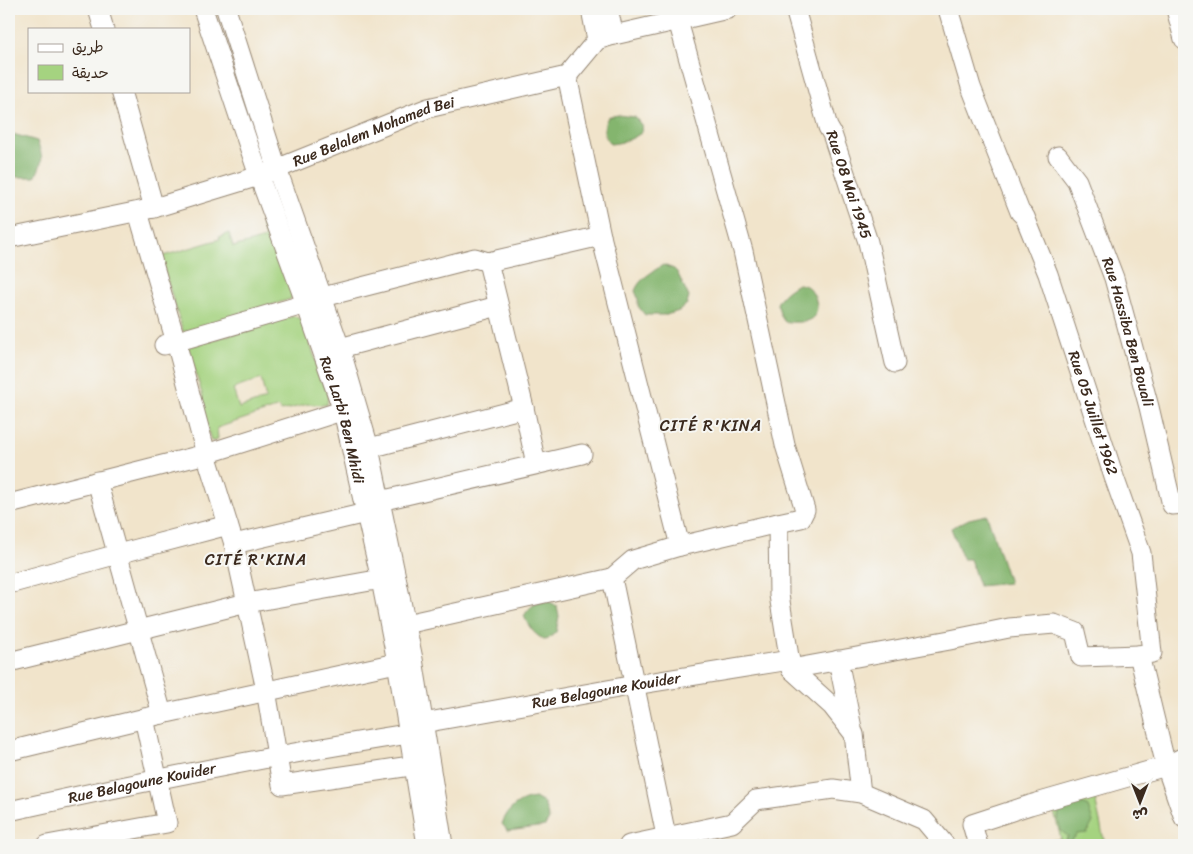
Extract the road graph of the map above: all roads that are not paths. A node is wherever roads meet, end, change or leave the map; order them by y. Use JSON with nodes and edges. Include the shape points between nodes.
{"nodes":[{"id":1,"x":98,"y":9,"type":"edge"},
{"id":2,"x":203,"y":9,"type":"edge"},
{"id":3,"x":226,"y":9,"type":"edge"},
{"id":4,"x":591,"y":9,"type":"edge"},
{"id":5,"x":608,"y":9,"type":"edge"},
{"id":6,"x":728,"y":9,"type":"edge"},
{"id":7,"x":795,"y":9,"type":"edge"},
{"id":8,"x":948,"y":9,"type":"edge"},
{"id":9,"x":1176,"y":9,"type":"edge"},
{"id":10,"x":678,"y":21,"type":"junction"},
{"id":11,"x":104,"y":28,"type":"edge"},
{"id":12,"x":606,"y":38,"type":"junction"},
{"id":13,"x":1184,"y":39,"type":"edge"},
{"id":14,"x":567,"y":76,"type":"junction"},
{"id":15,"x":121,"y":92,"type":"edge"},
{"id":16,"x":1058,"y":156,"type":"dead end"},
{"id":17,"x":277,"y":168,"type":"junction"},
{"id":18,"x":259,"y":176,"type":"junction"},
{"id":19,"x":146,"y":210,"type":"junction"},
{"id":20,"x":600,"y":236,"type":"junction"},
{"id":21,"x":9,"y":238,"type":"edge"},
{"id":22,"x":488,"y":262,"type":"junction"},
{"id":23,"x":315,"y":301,"type":"junction"},
{"id":24,"x":498,"y":306,"type":"junction"},
{"id":25,"x":170,"y":343,"type":"junction"},
{"id":26,"x":340,"y":348,"type":"junction"},
{"id":27,"x":895,"y":363,"type":"dead end"},
{"id":28,"x":350,"y":408,"type":"junction"},
{"id":29,"x":524,"y":408,"type":"junction"},
{"id":30,"x":361,"y":450,"type":"junction"},
{"id":31,"x":206,"y":454,"type":"junction"},
{"id":32,"x":582,"y":454,"type":"dead end"},
{"id":33,"x":536,"y":464,"type":"junction"},
{"id":34,"x":97,"y":481,"type":"junction"},
{"id":35,"x":9,"y":504,"type":"edge"},
{"id":36,"x":1184,"y":504,"type":"edge"},
{"id":37,"x":373,"y":507,"type":"junction"},
{"id":38,"x":778,"y":523,"type":"junction"},
{"id":39,"x":228,"y":525,"type":"junction"},
{"id":40,"x":234,"y":544,"type":"junction"},
{"id":41,"x":680,"y":546,"type":"junction"},
{"id":42,"x":118,"y":554,"type":"junction"},
{"id":43,"x":389,"y":578,"type":"junction"},
{"id":44,"x":612,"y":578,"type":"junction"},
{"id":45,"x":9,"y":584,"type":"edge"},
{"id":46,"x":247,"y":603,"type":"junction"},
{"id":47,"x":406,"y":624,"type":"junction"},
{"id":48,"x":138,"y":630,"type":"junction"},
{"id":49,"x":1139,"y":655,"type":"junction"},
{"id":50,"x":838,"y":660,"type":"junction"},
{"id":51,"x":405,"y":661,"type":"junction"},
{"id":52,"x":9,"y":662,"type":"edge"},
{"id":53,"x":790,"y":664,"type":"junction"},
{"id":54,"x":634,"y":685,"type":"junction"},
{"id":55,"x":266,"y":690,"type":"junction"},
{"id":56,"x":153,"y":716,"type":"junction"},
{"id":57,"x":419,"y":730,"type":"junction"},
{"id":58,"x":854,"y":734,"type":"junction"},
{"id":59,"x":9,"y":751,"type":"edge"},
{"id":60,"x":276,"y":756,"type":"junction"},
{"id":61,"x":1184,"y":757,"type":"edge"},
{"id":62,"x":421,"y":765,"type":"junction"},
{"id":63,"x":1166,"y":766,"type":"junction"},
{"id":64,"x":158,"y":778,"type":"junction"},
{"id":65,"x":861,"y":793,"type":"junction"},
{"id":66,"x":9,"y":811,"type":"edge"},
{"id":67,"x":1184,"y":818,"type":"edge"},
{"id":68,"x":667,"y":842,"type":"edge"},
{"id":69,"x":47,"y":845,"type":"edge"},
{"id":70,"x":427,"y":845,"type":"edge"},
{"id":71,"x":443,"y":845,"type":"edge"},
{"id":72,"x":629,"y":845,"type":"edge"},
{"id":73,"x":945,"y":845,"type":"edge"},
{"id":74,"x":978,"y":845,"type":"edge"}],
"edges":[{"from":1,"to":11,"type":"street"},
{"from":2,"to":18,"type":"street","name":"Rue Larbi Ben Mhidi"},
{"from":3,"to":17,"type":"street","name":"Rue Larbi Ben Mhidi"},
{"from":4,"to":12,"type":"street"},
{"from":5,"to":12,"type":"street"},
{"from":6,"to":10,"type":"street"},
{"from":7,"to":27,"type":"street","name":"Rue 08 Mai 1945","via":[[828,127],[868,242]]},
{"from":8,"to":49,"type":"street","name":"Rue 05 Juillet 1962","via":[[972,87],[1020,212],[1025,216],[1048,274],[1141,553],[1152,653]]},
{"from":9,"to":13,"type":"street"},
{"from":10,"to":12,"type":"street"},
{"from":10,"to":38,"type":"street","via":[[743,251],[785,445],[805,510],[801,518]]},
{"from":12,"to":14,"type":"street"},
{"from":14,"to":17,"type":"street","name":"Rue Belalem Mohamed Bei","via":[[428,108]]},
{"from":14,"to":20,"type":"street"},
{"from":15,"to":19,"type":"street"},
{"from":16,"to":36,"type":"street","name":"Rue Hassiba Ben Bouali","via":[[1077,181],[1114,278],[1172,505]]},
{"from":17,"to":18,"type":"street","name":"Rue Belalem Mohamed Bei"},
{"from":17,"to":23,"type":"street","name":"Rue Larbi Ben Mhidi"},
{"from":18,"to":19,"type":"street","name":"Rue Belalem Mohamed Bei"},
{"from":18,"to":23,"type":"street","name":"Rue Larbi Ben Mhidi"},
{"from":19,"to":21,"type":"street","name":"Rue Belalem Mohamed Bei"},
{"from":19,"to":25,"type":"street"},
{"from":20,"to":22,"type":"street"},
{"from":20,"to":41,"type":"street"},
{"from":22,"to":23,"type":"street","via":[[475,258]]},
{"from":22,"to":24,"type":"street"},
{"from":23,"to":25,"type":"street"},
{"from":23,"to":26,"type":"street","name":"Rue Larbi Ben Mhidi"},
{"from":23,"to":28,"type":"street","name":"Rue Larbi Ben Mhidi"},
{"from":24,"to":26,"type":"street"},
{"from":24,"to":29,"type":"street"},
{"from":25,"to":31,"type":"street"},
{"from":26,"to":28,"type":"street","name":"Rue Larbi Ben Mhidi"},
{"from":28,"to":30,"type":"street","name":"Rue Larbi Ben Mhidi"},
{"from":28,"to":31,"type":"street"},
{"from":29,"to":30,"type":"street"},
{"from":29,"to":33,"type":"street"},
{"from":30,"to":37,"type":"street","name":"Rue Larbi Ben Mhidi"},
{"from":31,"to":34,"type":"street"},
{"from":31,"to":39,"type":"street"},
{"from":32,"to":33,"type":"street"},
{"from":33,"to":37,"type":"street"},
{"from":34,"to":35,"type":"street"},
{"from":34,"to":42,"type":"street"},
{"from":37,"to":40,"type":"street"},
{"from":37,"to":43,"type":"street","name":"Rue Larbi Ben Mhidi"},
{"from":38,"to":41,"type":"street"},
{"from":38,"to":53,"type":"street","via":[[779,595]]},
{"from":39,"to":40,"type":"street"},
{"from":39,"to":42,"type":"street"},
{"from":40,"to":46,"type":"street"},
{"from":41,"to":44,"type":"street","via":[[633,560]]},
{"from":42,"to":45,"type":"street"},
{"from":42,"to":48,"type":"street"},
{"from":43,"to":46,"type":"street"},
{"from":43,"to":47,"type":"street","name":"Rue Larbi Ben Mhidi"},
{"from":43,"to":51,"type":"street","name":"Rue Larbi Ben Mhidi"},
{"from":44,"to":47,"type":"street"},
{"from":44,"to":54,"type":"street"},
{"from":46,"to":48,"type":"street"},
{"from":46,"to":55,"type":"street"},
{"from":47,"to":51,"type":"street","name":"Rue Larbi Ben Mhidi"},
{"from":48,"to":52,"type":"street"},
{"from":48,"to":56,"type":"street"},
{"from":49,"to":50,"type":"street","name":"Rue Belagoune Kouider","via":[[1081,657],[1075,632],[1054,624],[1009,628]]},
{"from":49,"to":63,"type":"street"},
{"from":50,"to":53,"type":"street","name":"Rue Belagoune Kouider"},
{"from":50,"to":58,"type":"street"},
{"from":51,"to":55,"type":"street"},
{"from":51,"to":57,"type":"street","name":"Rue Larbi Ben Mhidi"},
{"from":53,"to":54,"type":"street","name":"Rue Belagoune Kouider"},
{"from":53,"to":58,"type":"street","via":[[832,706]]},
{"from":54,"to":57,"type":"street","name":"Rue Belagoune Kouider"},
{"from":54,"to":68,"type":"street"},
{"from":55,"to":56,"type":"street"},
{"from":55,"to":60,"type":"street"},
{"from":56,"to":59,"type":"street"},
{"from":56,"to":64,"type":"street"},
{"from":57,"to":60,"type":"street","name":"Rue Belagoune Kouider"},
{"from":57,"to":62,"type":"street","name":"Rue Larbi Ben Mhidi"},
{"from":58,"to":65,"type":"street"},
{"from":60,"to":62,"type":"street","via":[[282,785]]},
{"from":60,"to":64,"type":"street","name":"Rue Belagoune Kouider"},
{"from":61,"to":63,"type":"street"},
{"from":62,"to":70,"type":"street","name":"Rue Larbi Ben Mhidi"},
{"from":62,"to":71,"type":"street","name":"Rue Larbi Ben Mhidi"},
{"from":63,"to":67,"type":"street"},
{"from":63,"to":74,"type":"street","via":[[972,824]]},
{"from":64,"to":66,"type":"street","name":"Rue Belagoune Kouider"},
{"from":64,"to":69,"type":"street","via":[[167,823]]},
{"from":65,"to":68,"type":"street","via":[[832,789],[756,800],[732,823]]},
{"from":65,"to":73,"type":"street","via":[[924,820]]},
{"from":68,"to":72,"type":"street"}]}
